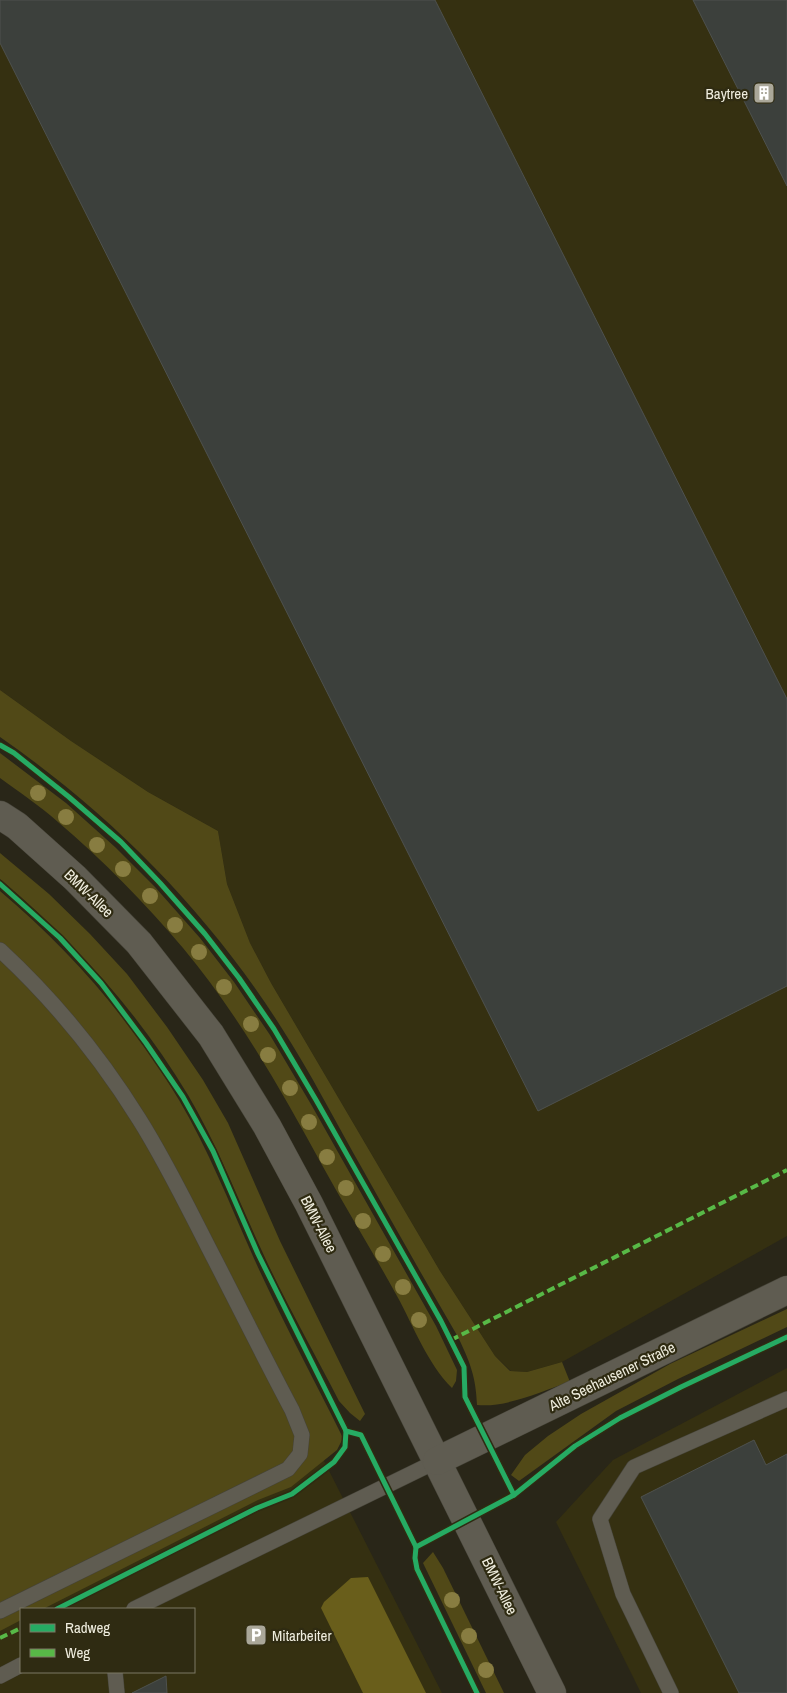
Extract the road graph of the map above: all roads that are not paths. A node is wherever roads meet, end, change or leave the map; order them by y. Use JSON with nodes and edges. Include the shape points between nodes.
{"nodes":[{"id":1,"x":0,"y":814,"type":"edge"},
{"id":2,"x":0,"y":950,"type":"edge"},
{"id":3,"x":787,"y":1290,"type":"edge"},
{"id":4,"x":787,"y":1399,"type":"edge"},
{"id":5,"x":437,"y":1461,"type":"junction"},
{"id":6,"x":136,"y":1608,"type":"edge"},
{"id":7,"x":0,"y":1611,"type":"edge"},
{"id":8,"x":20,"y":1666,"type":"edge"},
{"id":9,"x":115,"y":1673,"type":"edge"},
{"id":10,"x":0,"y":1676,"type":"edge"},
{"id":11,"x":117,"y":1693,"type":"edge"},
{"id":12,"x":552,"y":1693,"type":"edge"},
{"id":13,"x":671,"y":1693,"type":"edge"}],
"edges":[{"from":1,"to":5,"type":"main road","name":"BMW-Allee","via":[[76,878],[140,943],[211,1035],[267,1126],[309,1204]]},
{"from":2,"to":7,"type":"lane","via":[[66,1019],[138,1118],[172,1176],[302,1435],[300,1454],[288,1469]]},
{"from":3,"to":5,"type":"main road","name":"Alte Seehausener Straße"},
{"from":4,"to":13,"type":"lane","via":[[634,1467],[600,1519],[623,1594]]},
{"from":5,"to":6,"type":"lane"},
{"from":5,"to":12,"type":"main road","name":"BMW-Allee"},
{"from":8,"to":10,"type":"lane"},
{"from":9,"to":11,"type":"lane"}]}
